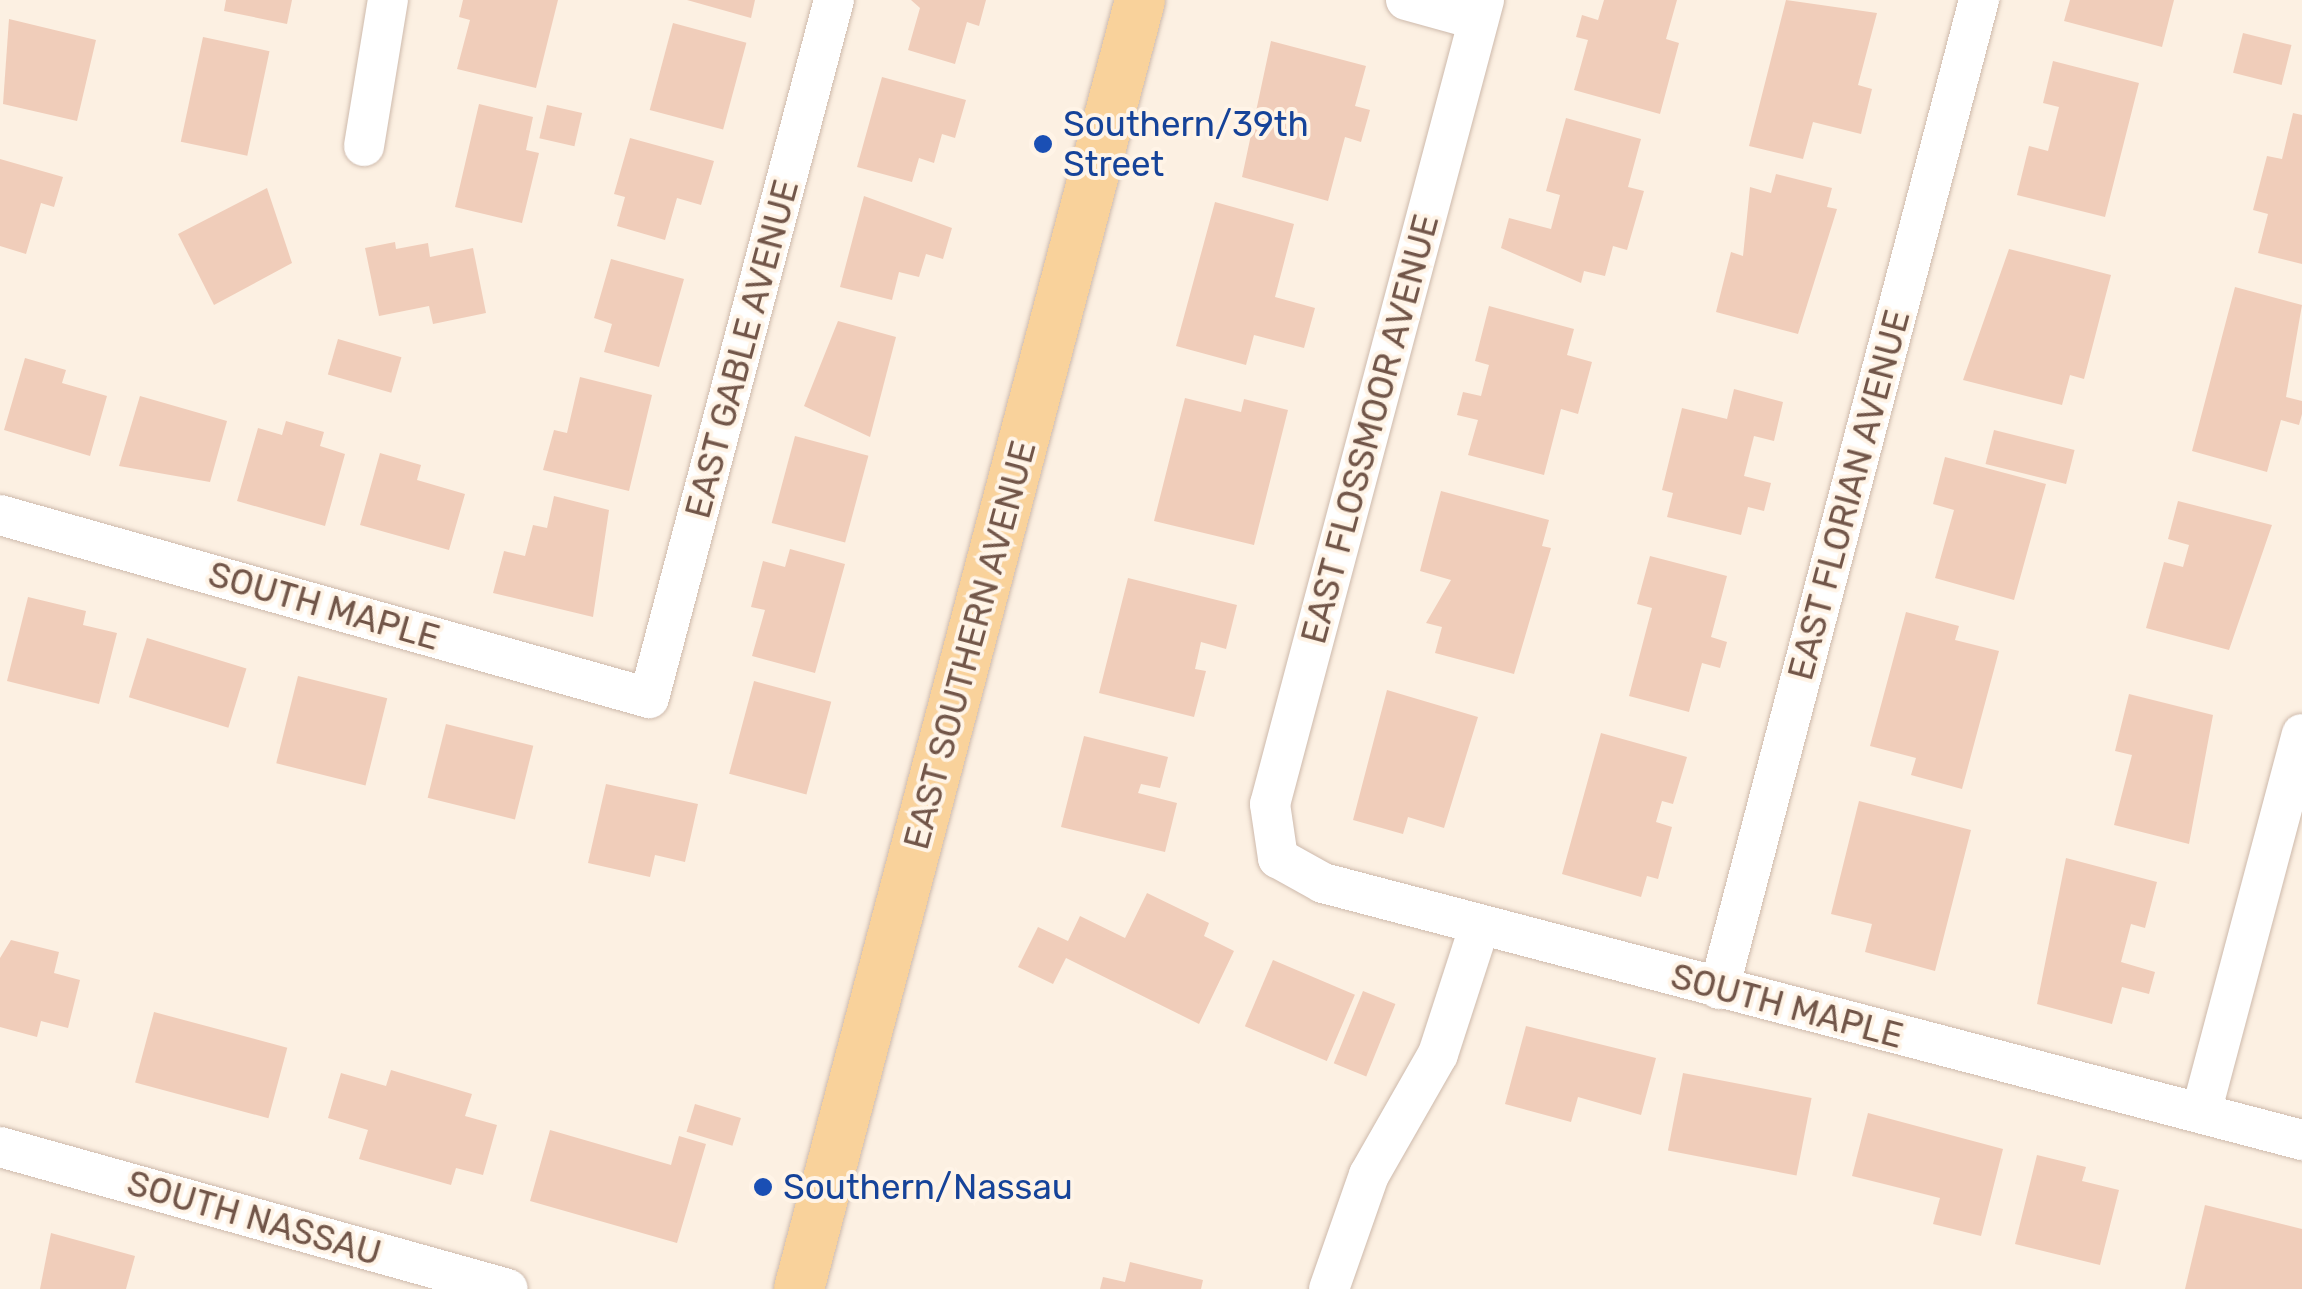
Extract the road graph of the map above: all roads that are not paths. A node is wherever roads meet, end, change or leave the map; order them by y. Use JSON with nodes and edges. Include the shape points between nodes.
{"nodes":[{"id":1,"x":388,"y":0,"type":"edge"},
{"id":2,"x":834,"y":0,"type":"edge"},
{"id":3,"x":1140,"y":0,"type":"edge"},
{"id":4,"x":1406,"y":0,"type":"edge"},
{"id":5,"x":1979,"y":0,"type":"edge"},
{"id":6,"x":1481,"y":10,"type":"edge"},
{"id":7,"x":364,"y":146,"type":"dead end"},
{"id":8,"x":0,"y":515,"type":"edge"},
{"id":9,"x":649,"y":698,"type":"joint"},
{"id":10,"x":2302,"y":734,"type":"edge"},
{"id":11,"x":1278,"y":858,"type":"joint"},
{"id":12,"x":1480,"y":925,"type":"junction"},
{"id":13,"x":1719,"y":989,"type":"junction"},
{"id":14,"x":2201,"y":1113,"type":"junction"},
{"id":15,"x":2302,"y":1140,"type":"edge"},
{"id":16,"x":0,"y":1147,"type":"edge"},
{"id":17,"x":423,"y":1277,"type":"edge"},
{"id":18,"x":508,"y":1289,"type":"edge"},
{"id":19,"x":799,"y":1289,"type":"edge"},
{"id":20,"x":1329,"y":1289,"type":"edge"}],
"edges":[{"from":1,"to":7,"type":"street"},
{"from":2,"to":9,"type":"street","name":"EAST GABLE AVENUE"},
{"from":3,"to":19,"type":"main road","name":"EAST SOUTHERN AVENUE"},
{"from":4,"to":6,"type":"street"},
{"from":5,"to":13,"type":"street","name":"EAST FLORIAN AVENUE"},
{"from":6,"to":11,"type":"street","name":"EAST FLOSSMOOR AVENUE","via":[[1270,804]]},
{"from":8,"to":9,"type":"street","name":"SOUTH MAPLE"},
{"from":10,"to":14,"type":"street"},
{"from":11,"to":12,"type":"street","name":"SOUTH MAPLE","via":[[1308,878]]},
{"from":12,"to":13,"type":"street","name":"SOUTH MAPLE"},
{"from":12,"to":20,"type":"street","via":[[1438,1054],[1369,1175]]},
{"from":13,"to":14,"type":"street","name":"SOUTH MAPLE"},
{"from":14,"to":15,"type":"street","name":"SOUTH MAPLE"},
{"from":16,"to":17,"type":"street","name":"SOUTH NASSAU"},
{"from":17,"to":18,"type":"street","name":"SOUTH NASSAU"}]}
